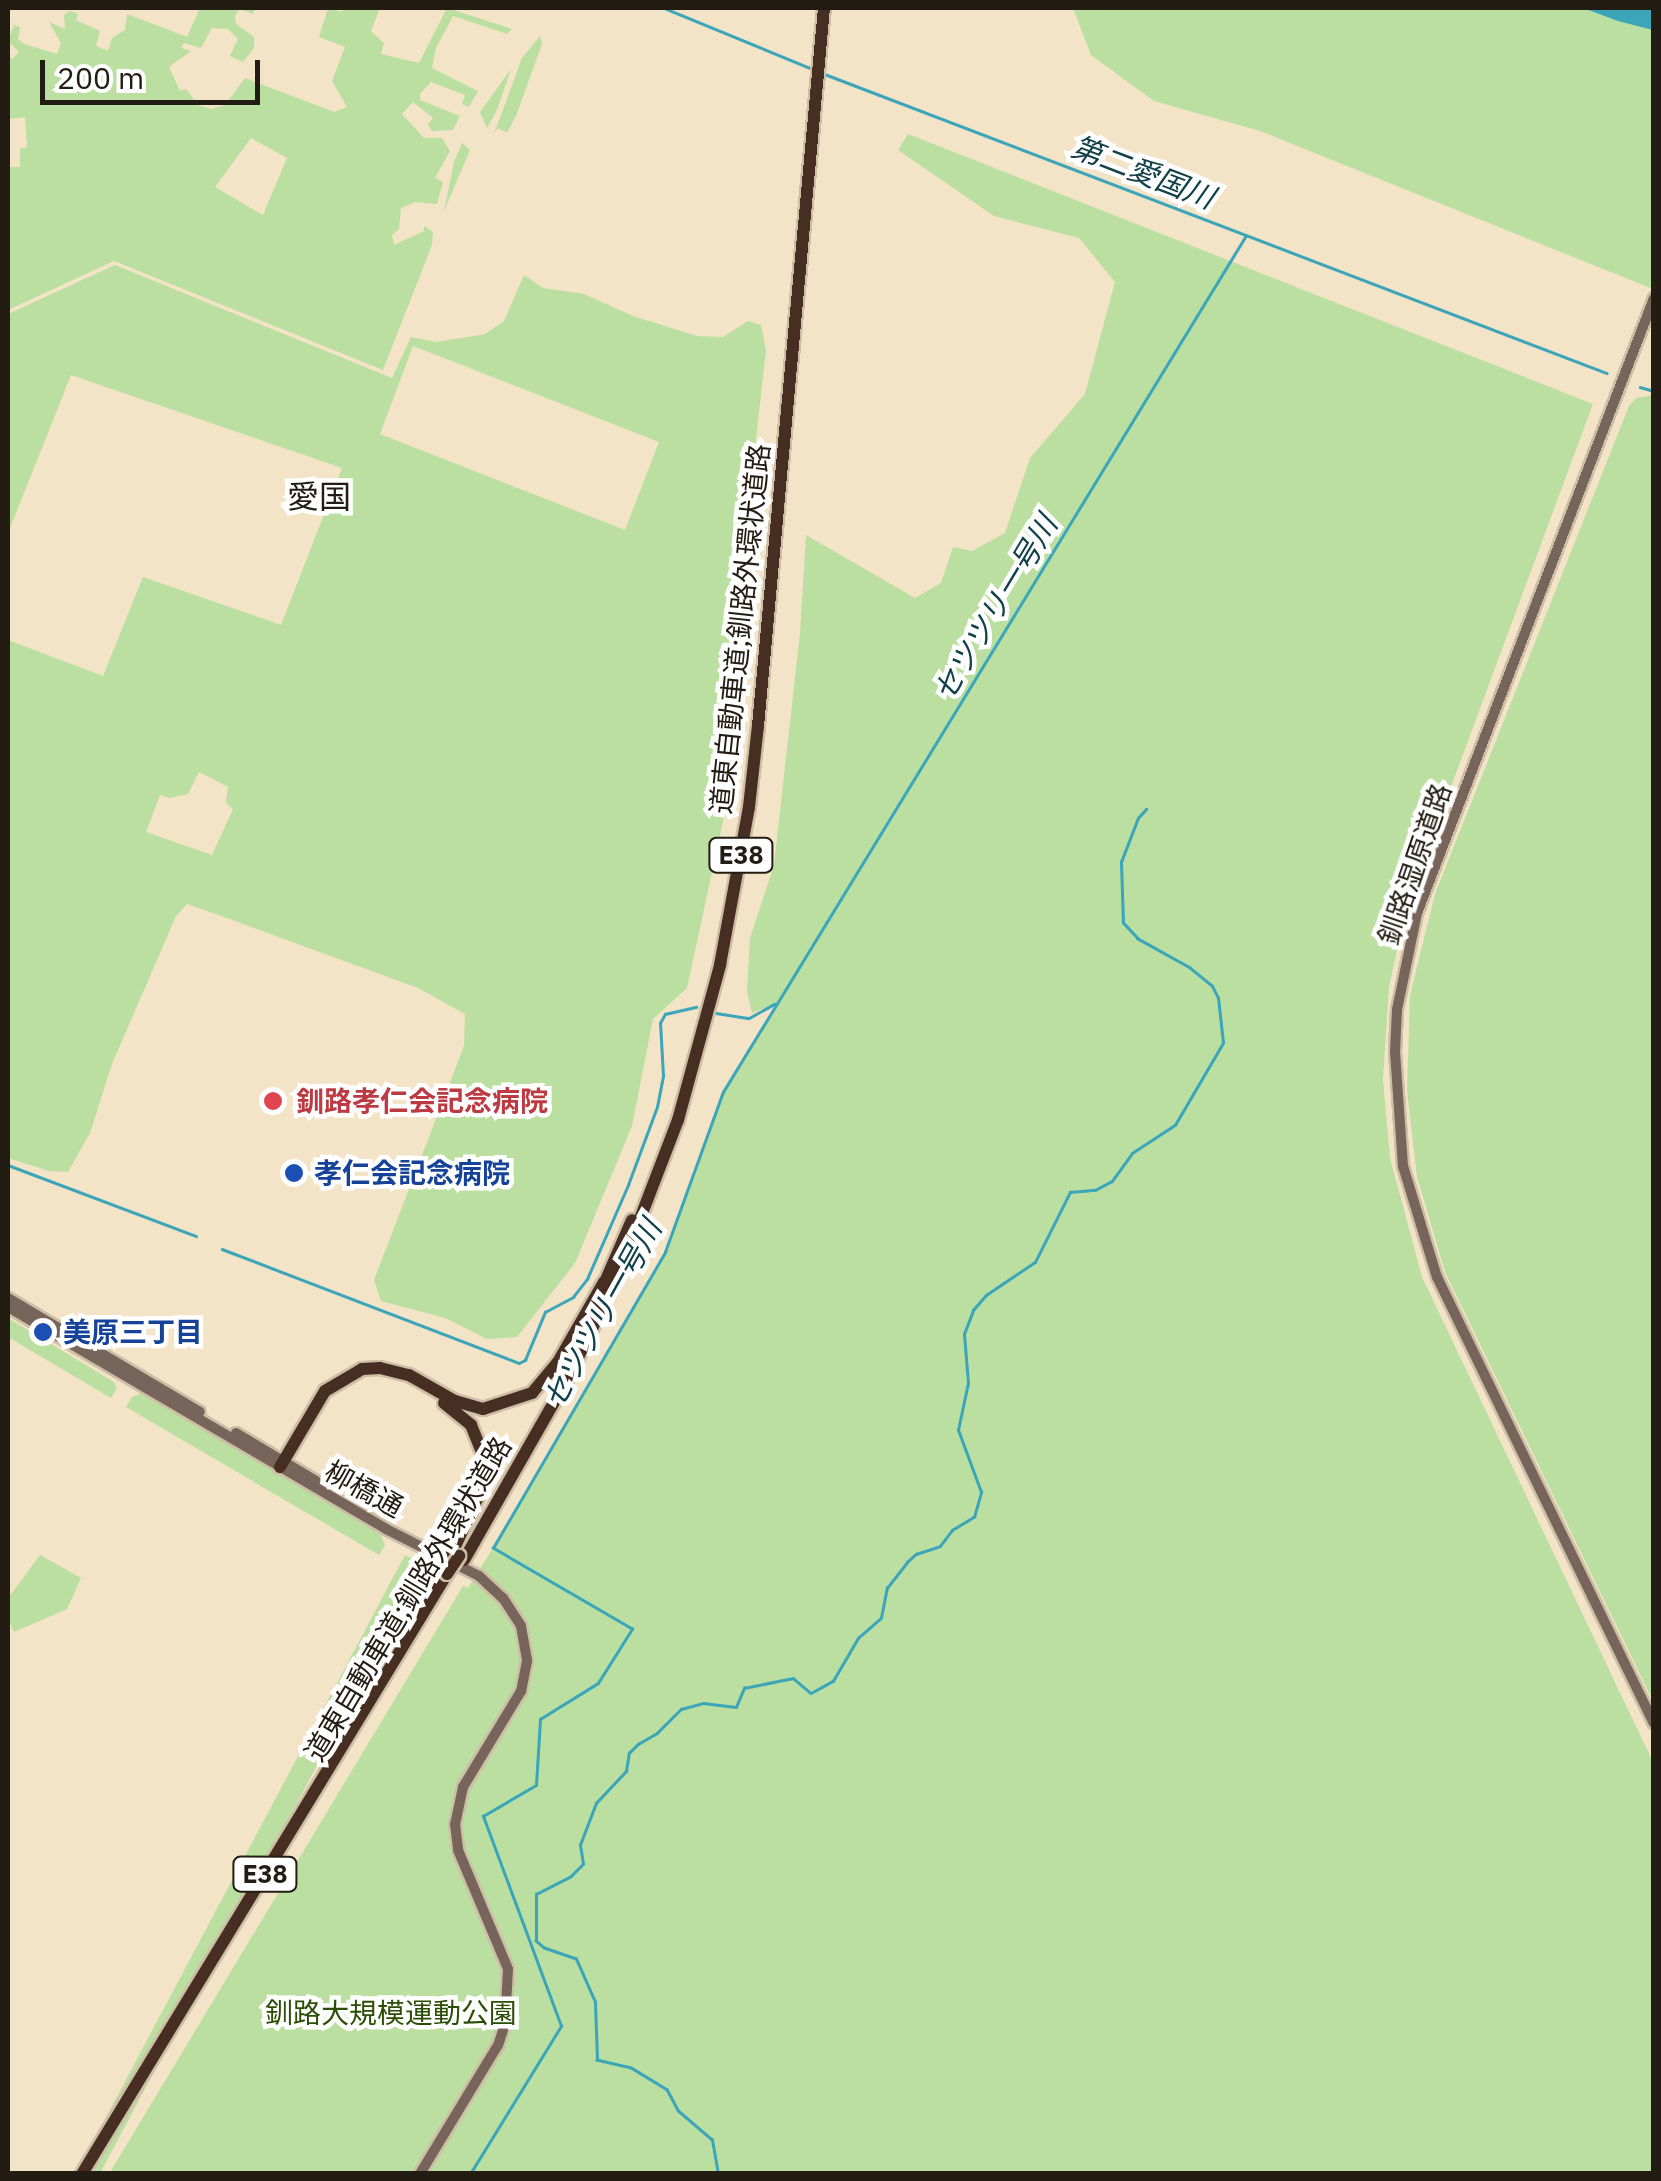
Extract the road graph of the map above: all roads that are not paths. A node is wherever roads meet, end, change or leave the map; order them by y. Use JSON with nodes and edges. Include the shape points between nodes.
{"nodes":[{"id":1,"x":820,"y":8,"type":"edge"},
{"id":2,"x":812,"y":96,"type":"junction"},
{"id":3,"x":1654,"y":298,"type":"edge"},
{"id":4,"x":612,"y":1268,"type":"junction"},
{"id":5,"x":8,"y":1298,"type":"edge"},
{"id":6,"x":8,"y":1307,"type":"edge"},
{"id":7,"x":282,"y":1463,"type":"junction"},
{"id":8,"x":458,"y":1556,"type":"junction"},
{"id":9,"x":448,"y":1574,"type":"junction"},
{"id":10,"x":1654,"y":1724,"type":"edge"},
{"id":11,"x":86,"y":2174,"type":"edge"},
{"id":12,"x":420,"y":2174,"type":"edge"}],
"edges":[{"from":1,"to":2,"type":"highway","name":"道東自動車道;釧路外環状道路","number":"E38"},
{"from":2,"to":4,"type":"highway","name":"道東自動車道;釧路外環状道路","number":"E38","via":[[728,884],[684,1070]]},
{"from":2,"to":8,"type":"highway","name":"道東自動車道;釧路外環状道路","number":"E38","via":[[749,807],[710,1004],[678,1120],[620,1271],[568,1376]]},
{"from":3,"to":10,"type":"street","name":"釧路湿原道路","via":[[1418,913],[1395,1052],[1404,1166],[1436,1278]]},
{"from":4,"to":7,"type":"highway","via":[[558,1362],[532,1393],[484,1409],[408,1375],[362,1369],[325,1391]]},
{"from":4,"to":8,"type":"highway","name":"道東自動車道;釧路外環状道路","number":"E38"},
{"from":5,"to":7,"type":"street","name":"柳橋通"},
{"from":6,"to":7,"type":"street","name":"柳橋通"},
{"from":7,"to":8,"type":"highway","via":[[340,1387],[380,1376],[406,1382],[461,1415],[483,1454],[482,1488]]},
{"from":7,"to":12,"type":"street","name":"柳橋通","via":[[493,1588],[521,1626],[527,1661],[521,1691],[463,1788],[455,1824],[458,1850],[508,1970],[504,2024],[498,2045]]},
{"from":8,"to":9,"type":"highway","name":"道東自動車道;釧路外環状道路","number":"E38","bridge":true},
{"from":9,"to":11,"type":"highway","name":"道東自動車道;釧路外環状道路","number":"E38"},
{"from":9,"to":11,"type":"highway","name":"道東自動車道;釧路外環状道路","number":"E38"}]}
